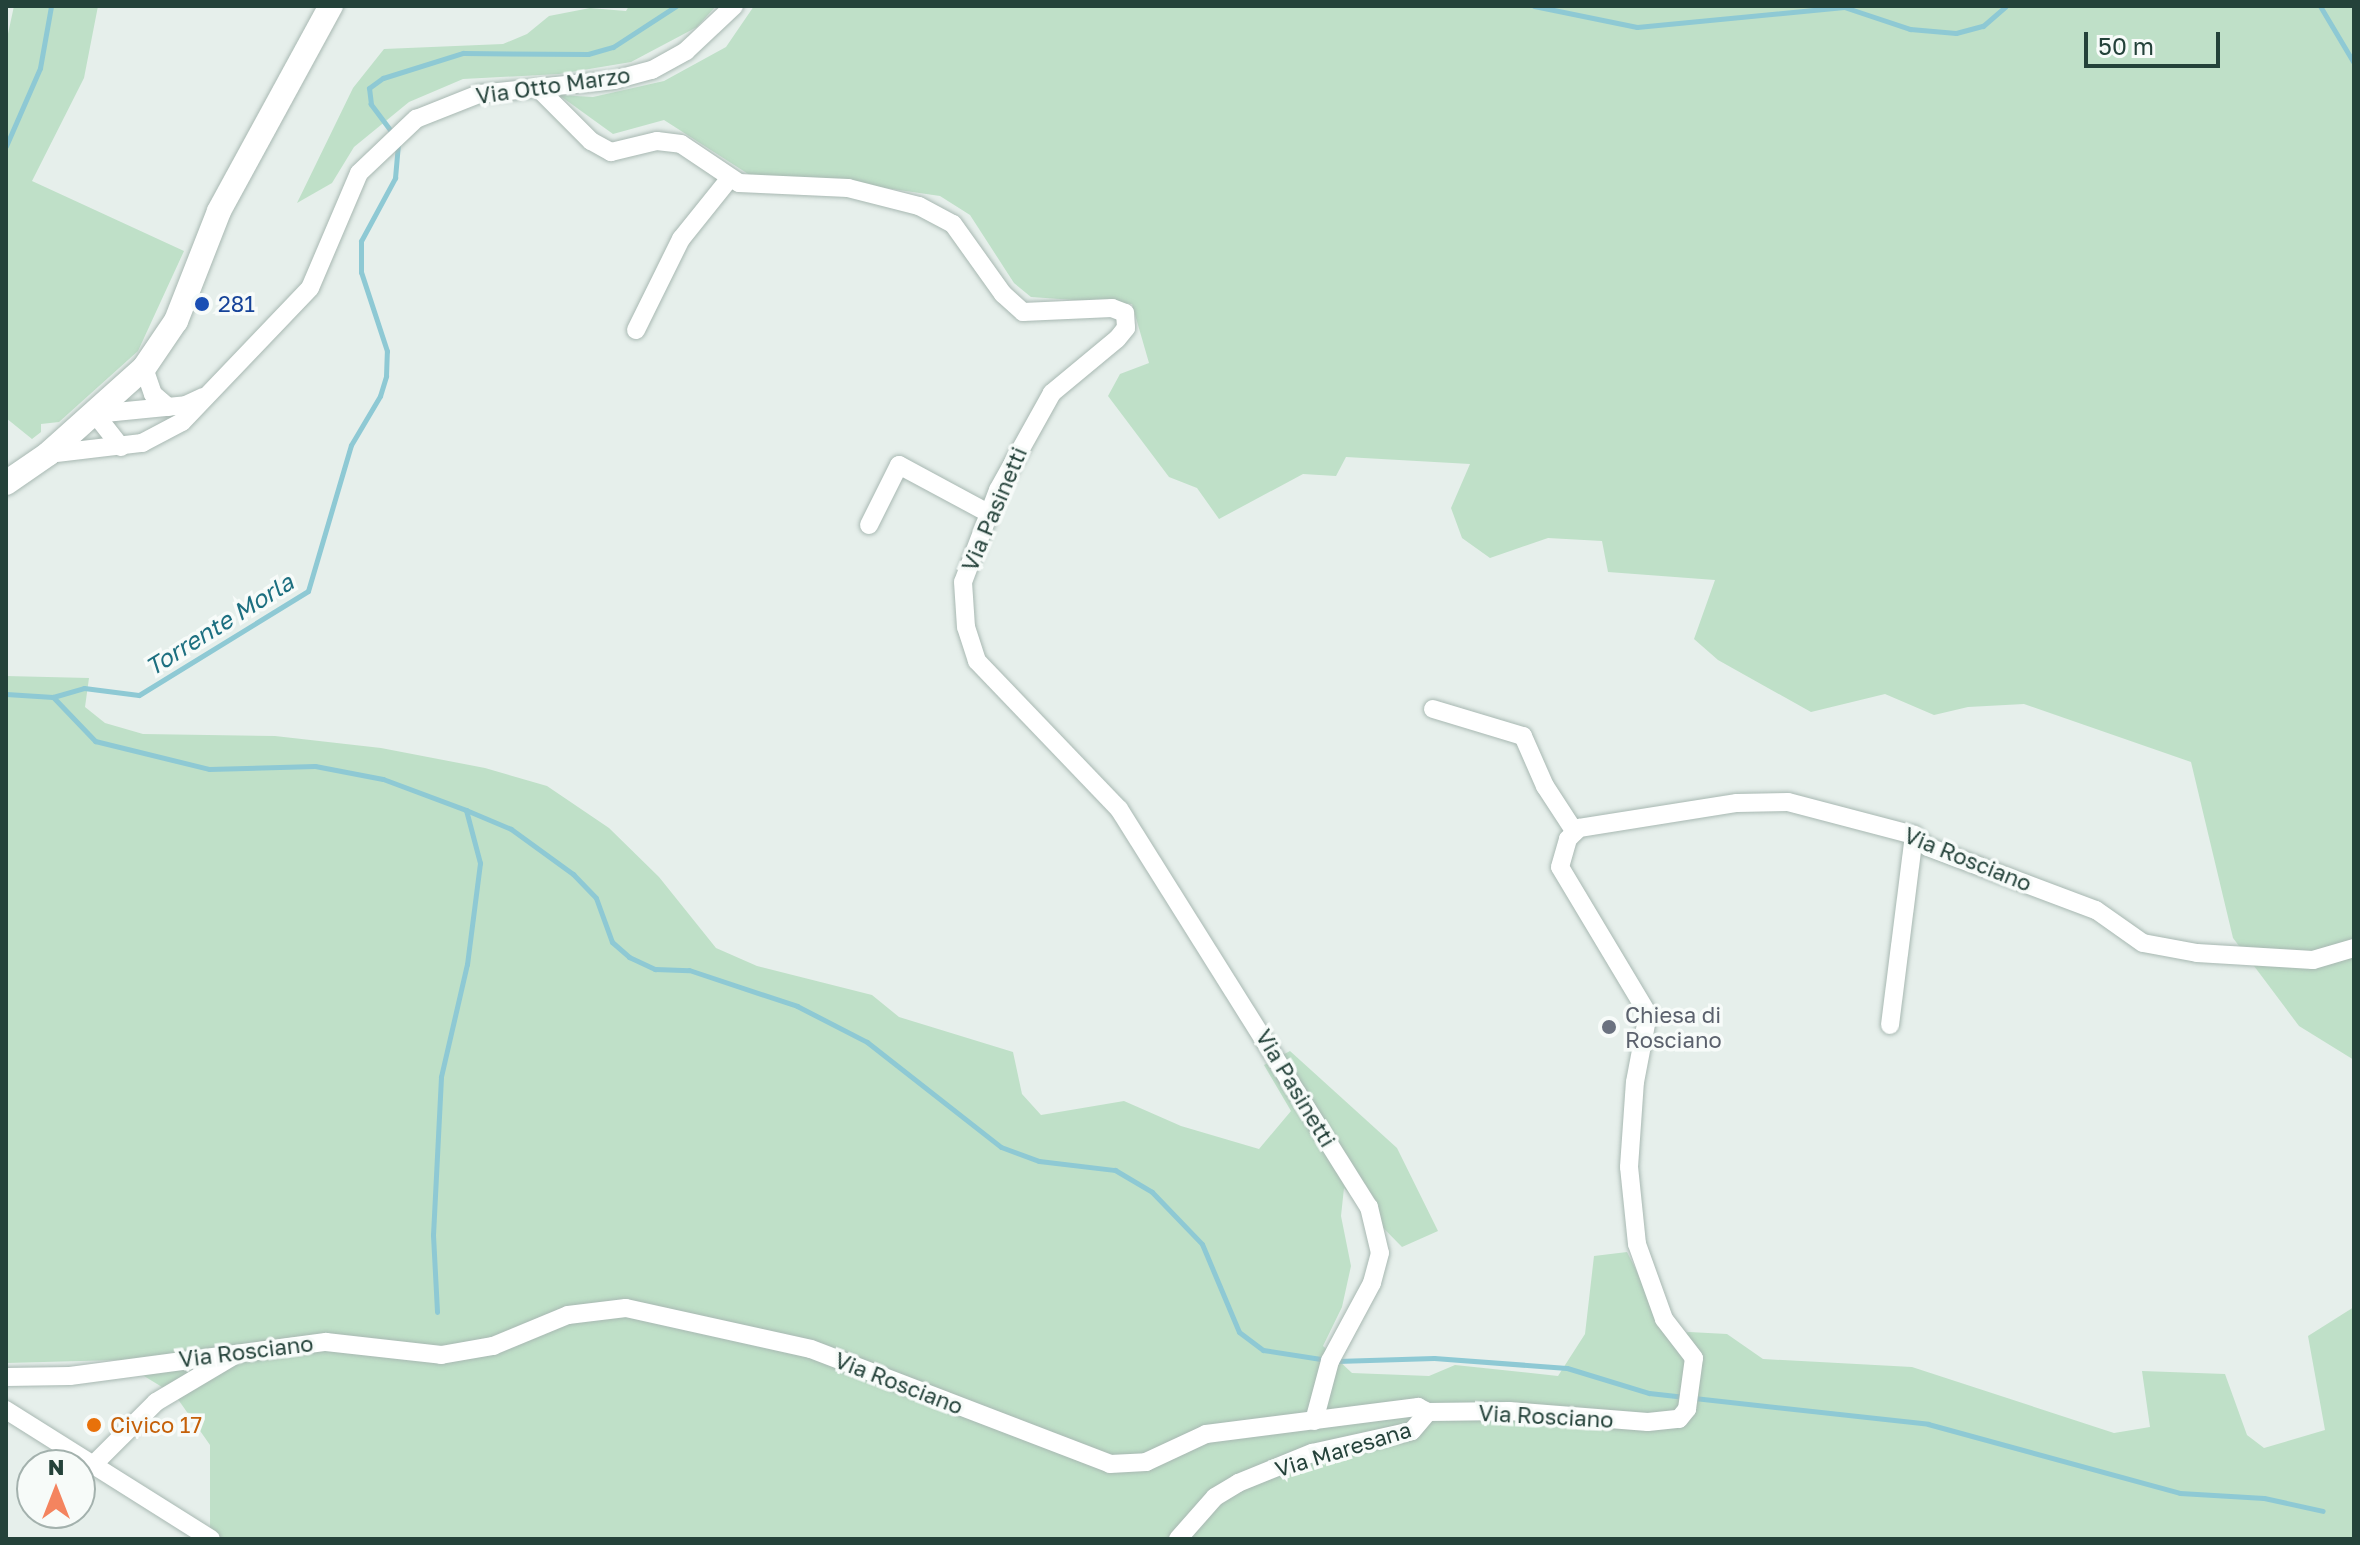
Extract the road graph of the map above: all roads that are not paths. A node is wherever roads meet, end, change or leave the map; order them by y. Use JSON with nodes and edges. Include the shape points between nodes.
{"nodes":[{"id":1,"x":331,"y":6,"type":"edge"},
{"id":2,"x":734,"y":6,"type":"edge"},
{"id":3,"x":538,"y":88,"type":"junction"},
{"id":4,"x":730,"y":178,"type":"junction"},
{"id":5,"x":636,"y":330,"type":"dead end"},
{"id":6,"x":144,"y":368,"type":"junction"},
{"id":7,"x":209,"y":394,"type":"junction"},
{"id":8,"x":168,"y":407,"type":"junction"},
{"id":9,"x":95,"y":414,"type":"junction"},
{"id":10,"x":121,"y":447,"type":"junction"},
{"id":11,"x":48,"y":454,"type":"junction"},
{"id":12,"x":6,"y":483,"type":"edge"},
{"id":13,"x":988,"y":513,"type":"junction"},
{"id":14,"x":869,"y":525,"type":"dead end"},
{"id":15,"x":1433,"y":709,"type":"dead end"},
{"id":16,"x":1575,"y":832,"type":"junction"},
{"id":17,"x":1914,"y":835,"type":"junction"},
{"id":18,"x":2354,"y":948,"type":"edge"},
{"id":19,"x":1890,"y":1025,"type":"dead end"},
{"id":20,"x":246,"y":1349,"type":"junction"},
{"id":21,"x":6,"y":1377,"type":"edge"},
{"id":22,"x":6,"y":1410,"type":"edge"},
{"id":23,"x":1428,"y":1412,"type":"junction"},
{"id":24,"x":1314,"y":1421,"type":"junction"},
{"id":25,"x":68,"y":1449,"type":"edge"},
{"id":26,"x":96,"y":1462,"type":"edge"},
{"id":27,"x":96,"y":1467,"type":"edge"},
{"id":28,"x":211,"y":1539,"type":"edge"},
{"id":29,"x":1178,"y":1539,"type":"edge"}],
"edges":[{"from":1,"to":6,"type":"street","via":[[219,211],[176,321]]},
{"from":2,"to":3,"type":"street","name":"Via Otto Marzo","via":[[686,51],[652,70]]},
{"from":3,"to":4,"type":"street","name":"Via Pasinetti","via":[[591,141],[611,152],[657,141],[681,144]]},
{"from":3,"to":7,"type":"street","name":"Via Otto Marzo","via":[[479,94],[416,119],[386,143],[359,173],[344,201],[310,288]]},
{"from":4,"to":5,"type":"street","via":[[681,239]]},
{"from":4,"to":13,"type":"street","name":"Via Pasinetti","via":[[898,197],[953,224],[1003,294],[1023,312],[1112,308],[1125,313],[1126,328],[1117,339],[1052,393]]},
{"from":6,"to":8,"type":"street","via":[[153,394]]},
{"from":6,"to":9,"type":"street"},
{"from":7,"to":8,"type":"street","name":"Via Otto Marzo"},
{"from":7,"to":10,"type":"street","name":"Via Otto Marzo","via":[[163,435]]},
{"from":8,"to":9,"type":"street","name":"Via Otto Marzo"},
{"from":9,"to":10,"type":"street"},
{"from":9,"to":11,"type":"street"},
{"from":10,"to":11,"type":"street","name":"Via Otto Marzo"},
{"from":11,"to":12,"type":"street"},
{"from":13,"to":14,"type":"street","via":[[899,465]]},
{"from":13,"to":24,"type":"street","name":"Via Pasinetti","via":[[963,582],[966,627],[977,661],[1119,809],[1369,1207],[1380,1253],[1372,1283],[1330,1361]]},
{"from":15,"to":16,"type":"street","via":[[1523,736],[1545,786]]},
{"from":16,"to":17,"type":"street","name":"Via Rosciano","via":[[1683,810],[1788,802]]},
{"from":16,"to":23,"type":"street","name":"Via Rosciano","via":[[1561,854],[1560,867],[1648,1014],[1635,1082],[1629,1167],[1637,1244],[1664,1319],[1694,1358],[1687,1409],[1679,1419],[1648,1422],[1509,1411]]},
{"from":17,"to":18,"type":"street","name":"Via Rosciano","via":[[1928,847],[2096,910],[2143,943],[2197,953],[2313,960]]},
{"from":17,"to":19,"type":"street"},
{"from":20,"to":21,"type":"street","name":"Via Rosciano","via":[[70,1376]]},
{"from":20,"to":24,"type":"street","name":"Via Rosciano","via":[[326,1342],[441,1355],[493,1346],[568,1315],[626,1308],[811,1349],[1110,1464],[1146,1462],[1206,1434]]},
{"from":20,"to":26,"type":"street","via":[[156,1402]]},
{"from":22,"to":25,"type":"street"},
{"from":23,"to":24,"type":"street","name":"Via Rosciano","via":[[1418,1407]]},
{"from":23,"to":29,"type":"street","name":"Via Maresana","via":[[1412,1431],[1312,1453],[1238,1483],[1215,1497]]},
{"from":27,"to":28,"type":"street"}]}
